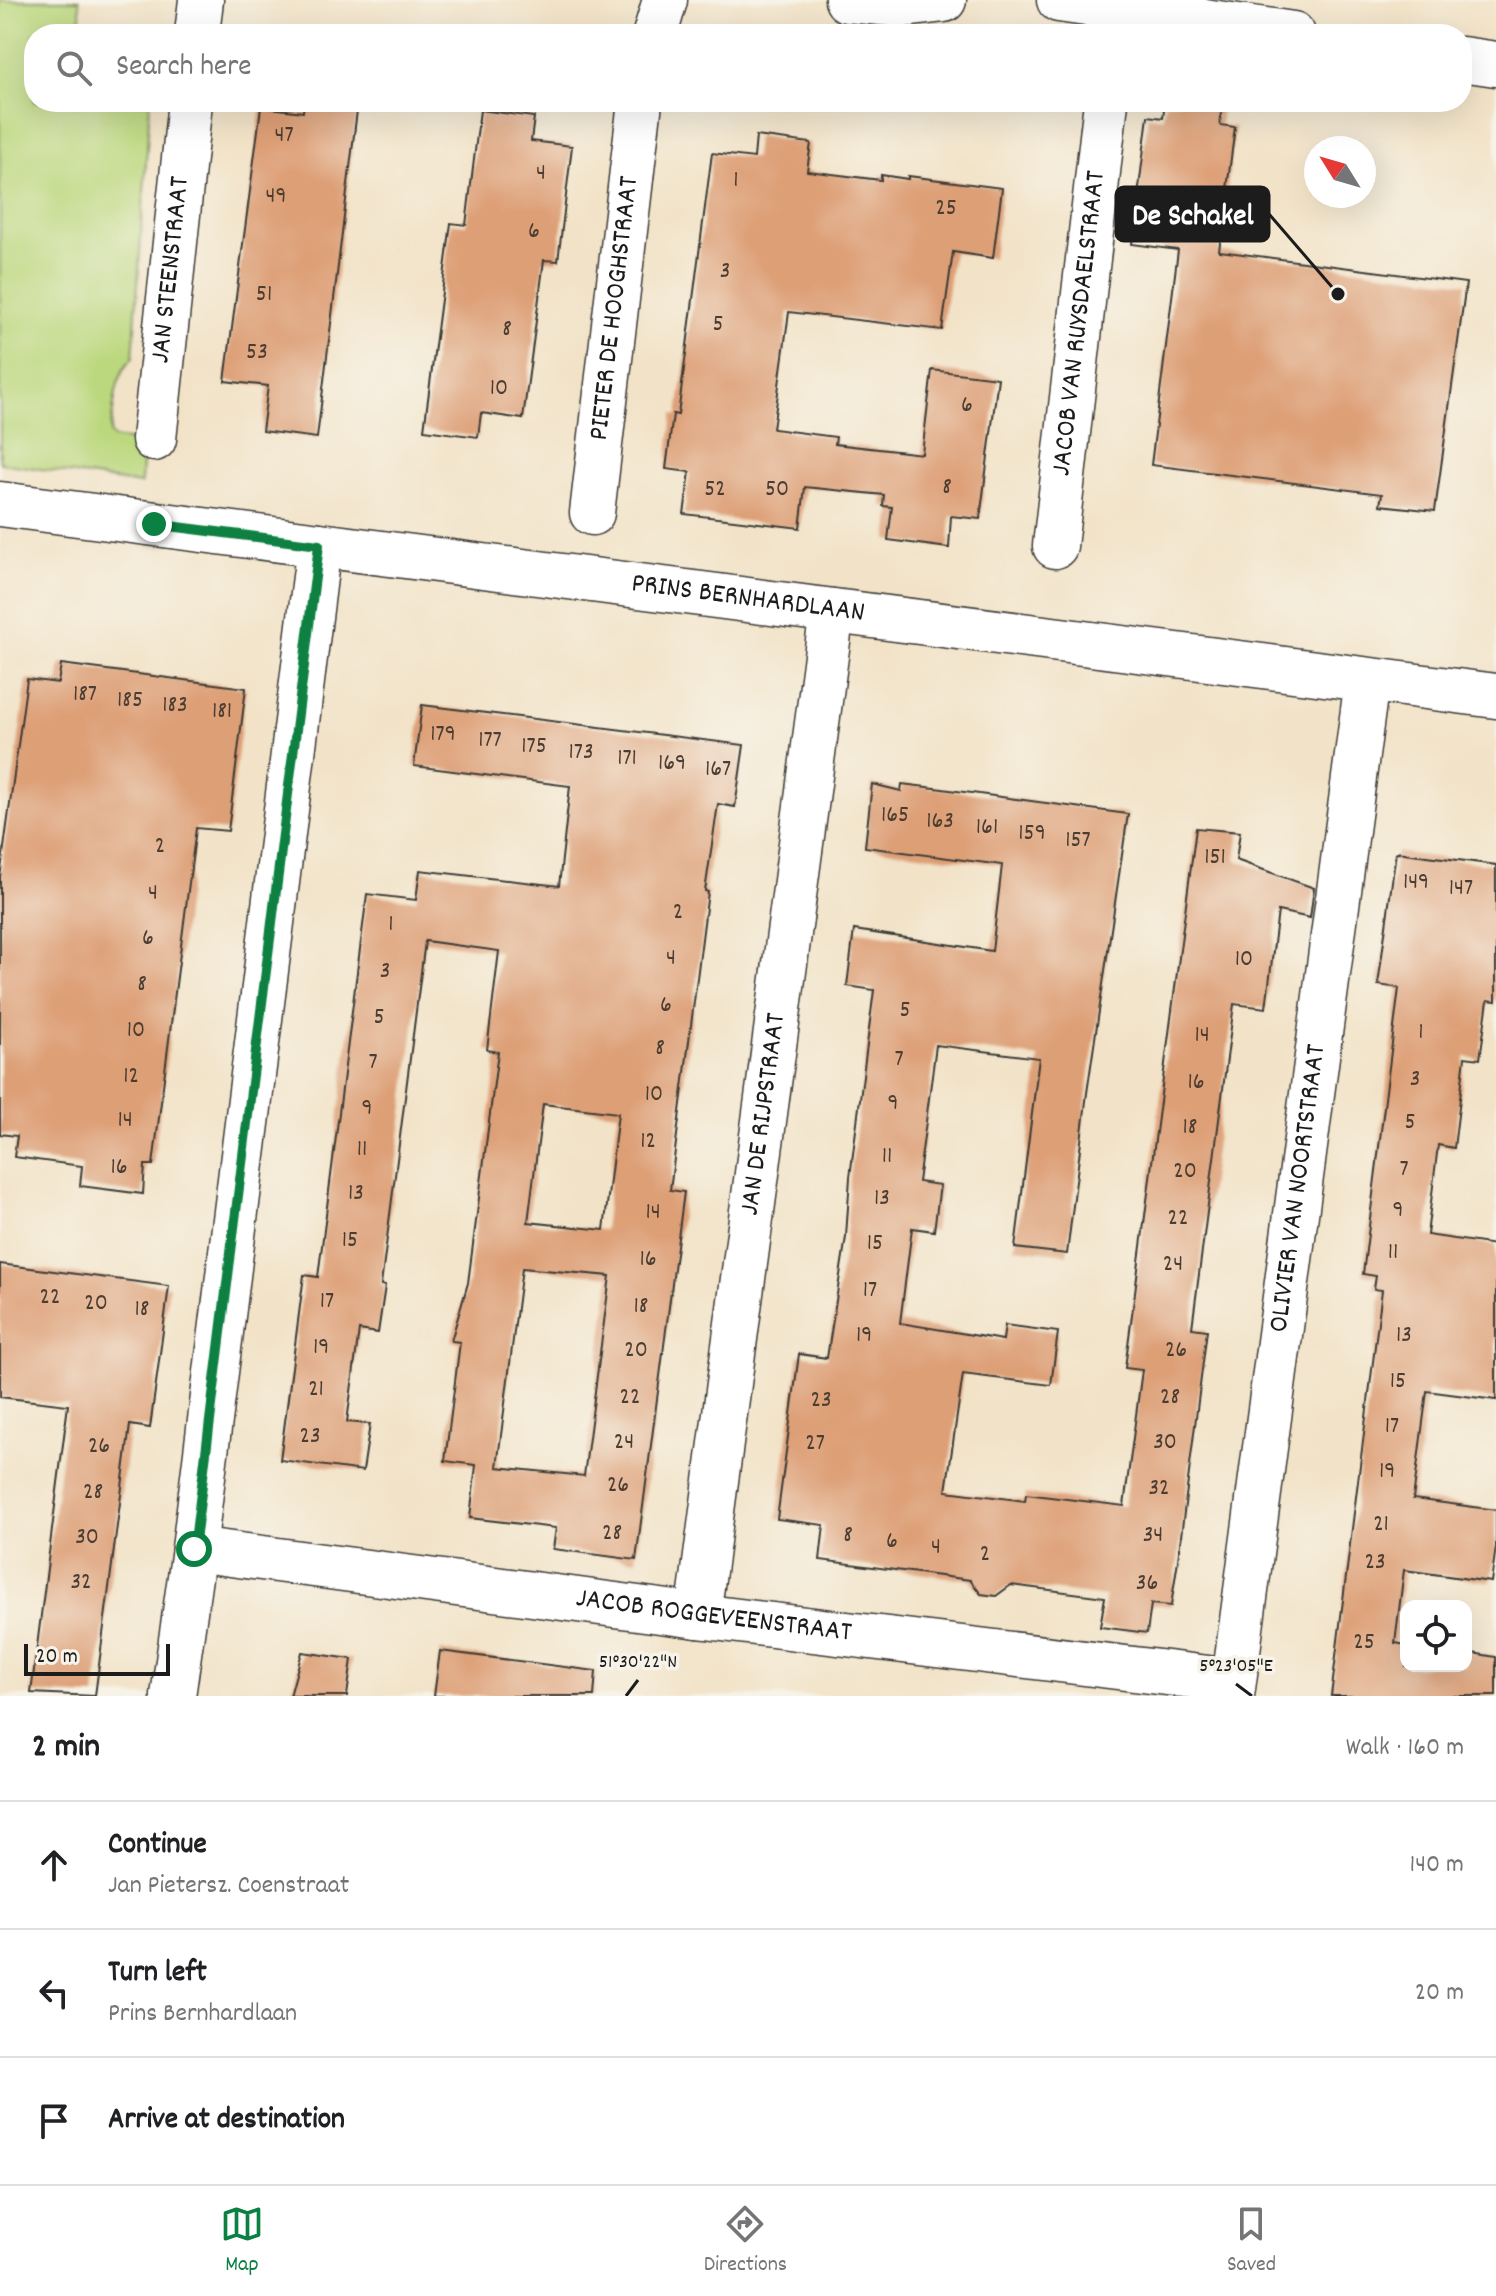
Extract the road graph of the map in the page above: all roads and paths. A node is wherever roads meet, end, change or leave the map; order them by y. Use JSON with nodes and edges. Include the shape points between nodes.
{"nodes":[{"id":1,"x":201,"y":0,"type":"edge"},
{"id":2,"x":665,"y":0,"type":"edge"},
{"id":3,"x":847,"y":0,"type":"edge"},
{"id":4,"x":944,"y":0,"type":"edge"},
{"id":5,"x":1059,"y":0,"type":"edge"},
{"id":6,"x":1117,"y":14,"type":"edge"},
{"id":7,"x":198,"y":24,"type":"edge"},
{"id":8,"x":658,"y":24,"type":"edge"},
{"id":9,"x":1205,"y":24,"type":"edge"},
{"id":10,"x":1472,"y":60,"type":"edge"},
{"id":11,"x":1496,"y":64,"type":"edge"},
{"id":12,"x":189,"y":112,"type":"edge"},
{"id":13,"x":639,"y":112,"type":"edge"},
{"id":14,"x":1105,"y":112,"type":"edge"},
{"id":15,"x":154,"y":439,"type":"dead end"},
{"id":16,"x":0,"y":504,"type":"edge"},
{"id":17,"x":592,"y":513,"type":"dead end"},
{"id":18,"x":319,"y":545,"type":"junction"},
{"id":19,"x":1055,"y":546,"type":"dead end"},
{"id":20,"x":832,"y":611,"type":"junction"},
{"id":21,"x":1367,"y":680,"type":"junction"},
{"id":22,"x":1496,"y":696,"type":"edge"},
{"id":23,"x":194,"y":1549,"type":"junction"},
{"id":24,"x":698,"y":1616,"type":"junction"},
{"id":25,"x":1232,"y":1688,"type":"edge"},
{"id":26,"x":173,"y":1696,"type":"edge"}],
"edges":[{"from":1,"to":7,"type":"street"},
{"from":2,"to":8,"type":"street"},
{"from":3,"to":4,"type":"street","via":[[904,5]]},
{"from":5,"to":6,"type":"street"},
{"from":6,"to":9,"type":"street"},
{"from":10,"to":11,"type":"street"},
{"from":12,"to":15,"type":"street","name":"JAN STEENSTRAAT"},
{"from":13,"to":17,"type":"street","name":"PIETER DE HOOGHSTRAAT"},
{"from":14,"to":19,"type":"street","name":"JACOB VAN RUYSDAELSTRAAT"},
{"from":16,"to":18,"type":"street","name":"PRINS BERNHARDLAAN"},
{"from":18,"to":20,"type":"street","name":"PRINS BERNHARDLAAN"},
{"from":18,"to":23,"type":"street"},
{"from":20,"to":21,"type":"street","name":"PRINS BERNHARDLAAN"},
{"from":20,"to":24,"type":"street","name":"JAN DE RIJPSTRAAT"},
{"from":21,"to":22,"type":"street","name":"PRINS BERNHARDLAAN"},
{"from":21,"to":25,"type":"street","name":"OLIVIER VAN NOORTSTRAAT"},
{"from":23,"to":24,"type":"street","name":"JACOB ROGGEVEENSTRAAT"},
{"from":23,"to":26,"type":"street"},
{"from":24,"to":25,"type":"street","name":"JACOB ROGGEVEENSTRAAT"}]}
